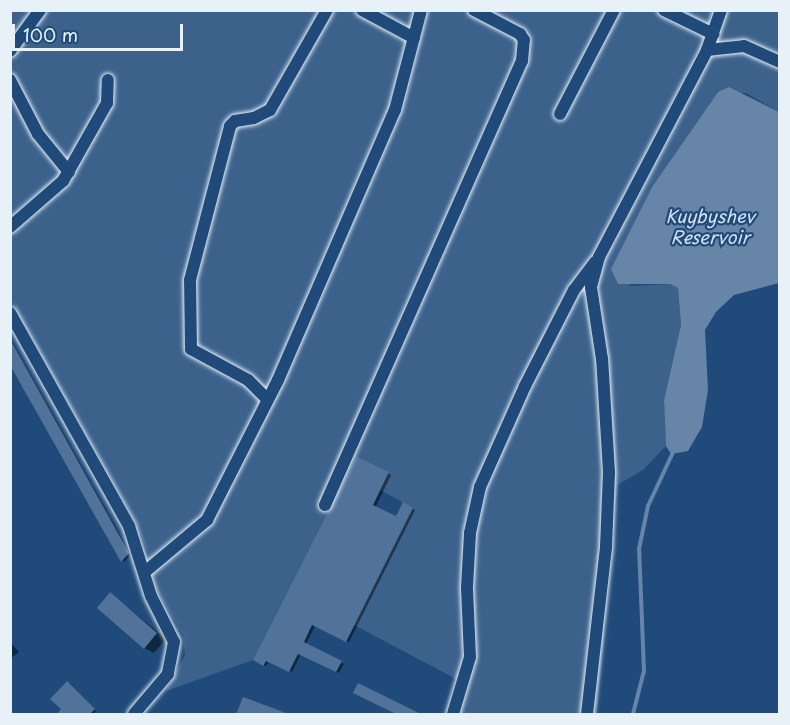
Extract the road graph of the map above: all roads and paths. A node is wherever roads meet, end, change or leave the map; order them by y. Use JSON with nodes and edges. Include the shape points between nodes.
{"nodes":[{"id":1,"x":40,"y":10,"type":"edge"},
{"id":2,"x":327,"y":10,"type":"edge"},
{"id":3,"x":362,"y":10,"type":"edge"},
{"id":4,"x":421,"y":10,"type":"edge"},
{"id":5,"x":474,"y":10,"type":"edge"},
{"id":6,"x":614,"y":10,"type":"edge"},
{"id":7,"x":664,"y":10,"type":"edge"},
{"id":8,"x":722,"y":10,"type":"edge"},
{"id":9,"x":713,"y":34,"type":"junction"},
{"id":10,"x":414,"y":38,"type":"junction"},
{"id":11,"x":707,"y":50,"type":"junction"},
{"id":12,"x":10,"y":51,"type":"edge"},
{"id":13,"x":780,"y":62,"type":"edge"},
{"id":14,"x":10,"y":80,"type":"edge"},
{"id":15,"x":108,"y":80,"type":"dead end"},
{"id":16,"x":560,"y":114,"type":"dead end"},
{"id":17,"x":69,"y":172,"type":"junction"},
{"id":18,"x":10,"y":226,"type":"edge"},
{"id":19,"x":598,"y":257,"type":"junction"},
{"id":20,"x":10,"y":314,"type":"edge"},
{"id":21,"x":266,"y":398,"type":"junction"},
{"id":22,"x":325,"y":505,"type":"dead end"},
{"id":23,"x":146,"y":571,"type":"junction"},
{"id":24,"x":134,"y":714,"type":"edge"},
{"id":25,"x":453,"y":714,"type":"edge"},
{"id":26,"x":587,"y":714,"type":"edge"}],
"edges":[{"from":1,"to":12,"type":"street"},
{"from":2,"to":21,"type":"street","via":[[270,110],[230,126],[190,280],[191,349],[248,380]]},
{"from":3,"to":10,"type":"street"},
{"from":4,"to":10,"type":"street"},
{"from":5,"to":22,"type":"street","via":[[520,34],[524,40],[522,61]]},
{"from":6,"to":16,"type":"street"},
{"from":7,"to":9,"type":"street"},
{"from":8,"to":9,"type":"street"},
{"from":9,"to":11,"type":"street"},
{"from":10,"to":21,"type":"street","via":[[395,110],[278,380]]},
{"from":11,"to":13,"type":"street","via":[[744,46]]},
{"from":11,"to":19,"type":"street"},
{"from":14,"to":17,"type":"street","via":[[38,134]]},
{"from":15,"to":17,"type":"street","via":[[107,103]]},
{"from":17,"to":18,"type":"street"},
{"from":19,"to":25,"type":"street","via":[[574,290],[480,487],[470,533],[470,657]]},
{"from":19,"to":26,"type":"street","via":[[591,287],[602,359],[609,472],[606,547]]},
{"from":20,"to":23,"type":"street","via":[[129,526]]},
{"from":21,"to":23,"type":"street","via":[[207,520]]},
{"from":23,"to":24,"type":"street","via":[[151,596],[170,630],[173,652],[168,674]]}]}
